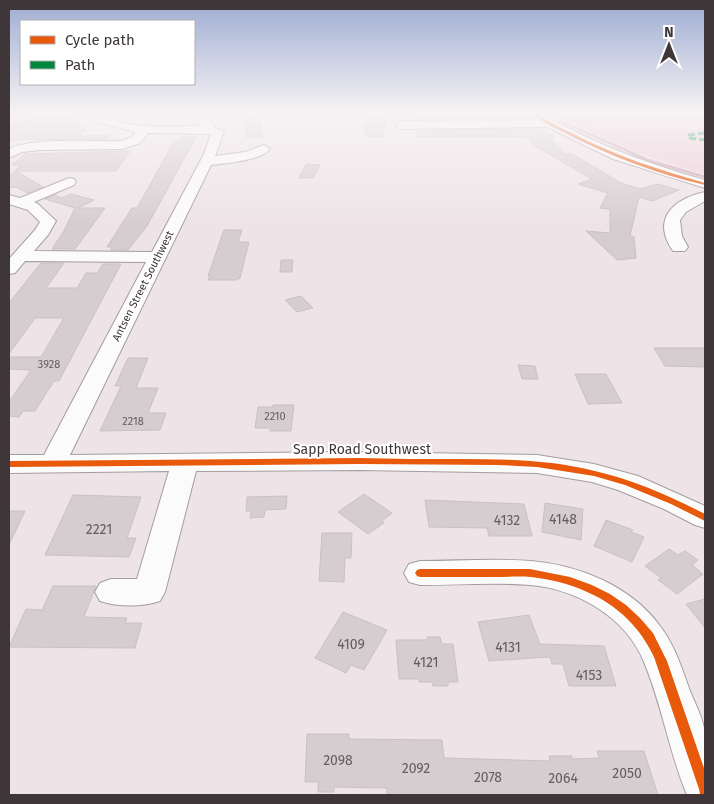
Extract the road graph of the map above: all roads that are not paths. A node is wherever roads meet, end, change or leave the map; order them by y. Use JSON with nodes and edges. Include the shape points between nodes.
{"nodes":[{"id":1,"x":211,"y":151,"type":"edge"},
{"id":2,"x":243,"y":151,"type":"edge"},
{"id":3,"x":259,"y":151,"type":"edge"},
{"id":4,"x":603,"y":151,"type":"edge"},
{"id":5,"x":239,"y":157,"type":"junction"},
{"id":6,"x":206,"y":162,"type":"junction"},
{"id":7,"x":69,"y":182,"type":"dead end"},
{"id":8,"x":705,"y":184,"type":"edge"},
{"id":9,"x":705,"y":196,"type":"edge"},
{"id":10,"x":14,"y":201,"type":"edge"},
{"id":11,"x":679,"y":247,"type":"dead end"},
{"id":12,"x":21,"y":256,"type":"junction"},
{"id":13,"x":157,"y":257,"type":"junction"},
{"id":14,"x":9,"y":270,"type":"edge"},
{"id":15,"x":185,"y":462,"type":"junction"},
{"id":16,"x":53,"y":463,"type":"junction"},
{"id":17,"x":9,"y":464,"type":"edge"},
{"id":18,"x":704,"y":516,"type":"edge"},
{"id":19,"x":420,"y":573,"type":"dead end"},
{"id":20,"x":110,"y":592,"type":"dead end"},
{"id":21,"x":705,"y":789,"type":"edge"}],
"edges":[{"from":1,"to":6,"type":"street","name":"Antsen Street Southwest"},
{"from":2,"to":5,"type":"street"},
{"from":3,"to":5,"type":"street"},
{"from":4,"to":8,"type":"street","via":[[650,169]]},
{"from":5,"to":6,"type":"street"},
{"from":6,"to":13,"type":"street","name":"Antsen Street Southwest"},
{"from":7,"to":10,"type":"street"},
{"from":9,"to":11,"type":"street","via":[[682,207],[673,217],[670,229]]},
{"from":10,"to":12,"type":"street","via":[[33,207],[48,221]]},
{"from":12,"to":13,"type":"street"},
{"from":12,"to":14,"type":"street"},
{"from":13,"to":16,"type":"street","name":"Antsen Street Southwest"},
{"from":15,"to":16,"type":"street","name":"Sapp Road Southwest"},
{"from":15,"to":18,"type":"street","name":"Sapp Road Southwest","via":[[451,461],[537,464],[594,473],[628,483]]},
{"from":15,"to":20,"type":"street","via":[[149,592]]},
{"from":16,"to":17,"type":"street","name":"Sapp Road Southwest"},
{"from":19,"to":21,"type":"street","via":[[546,575],[582,584],[616,603],[638,622],[660,656]]}]}
